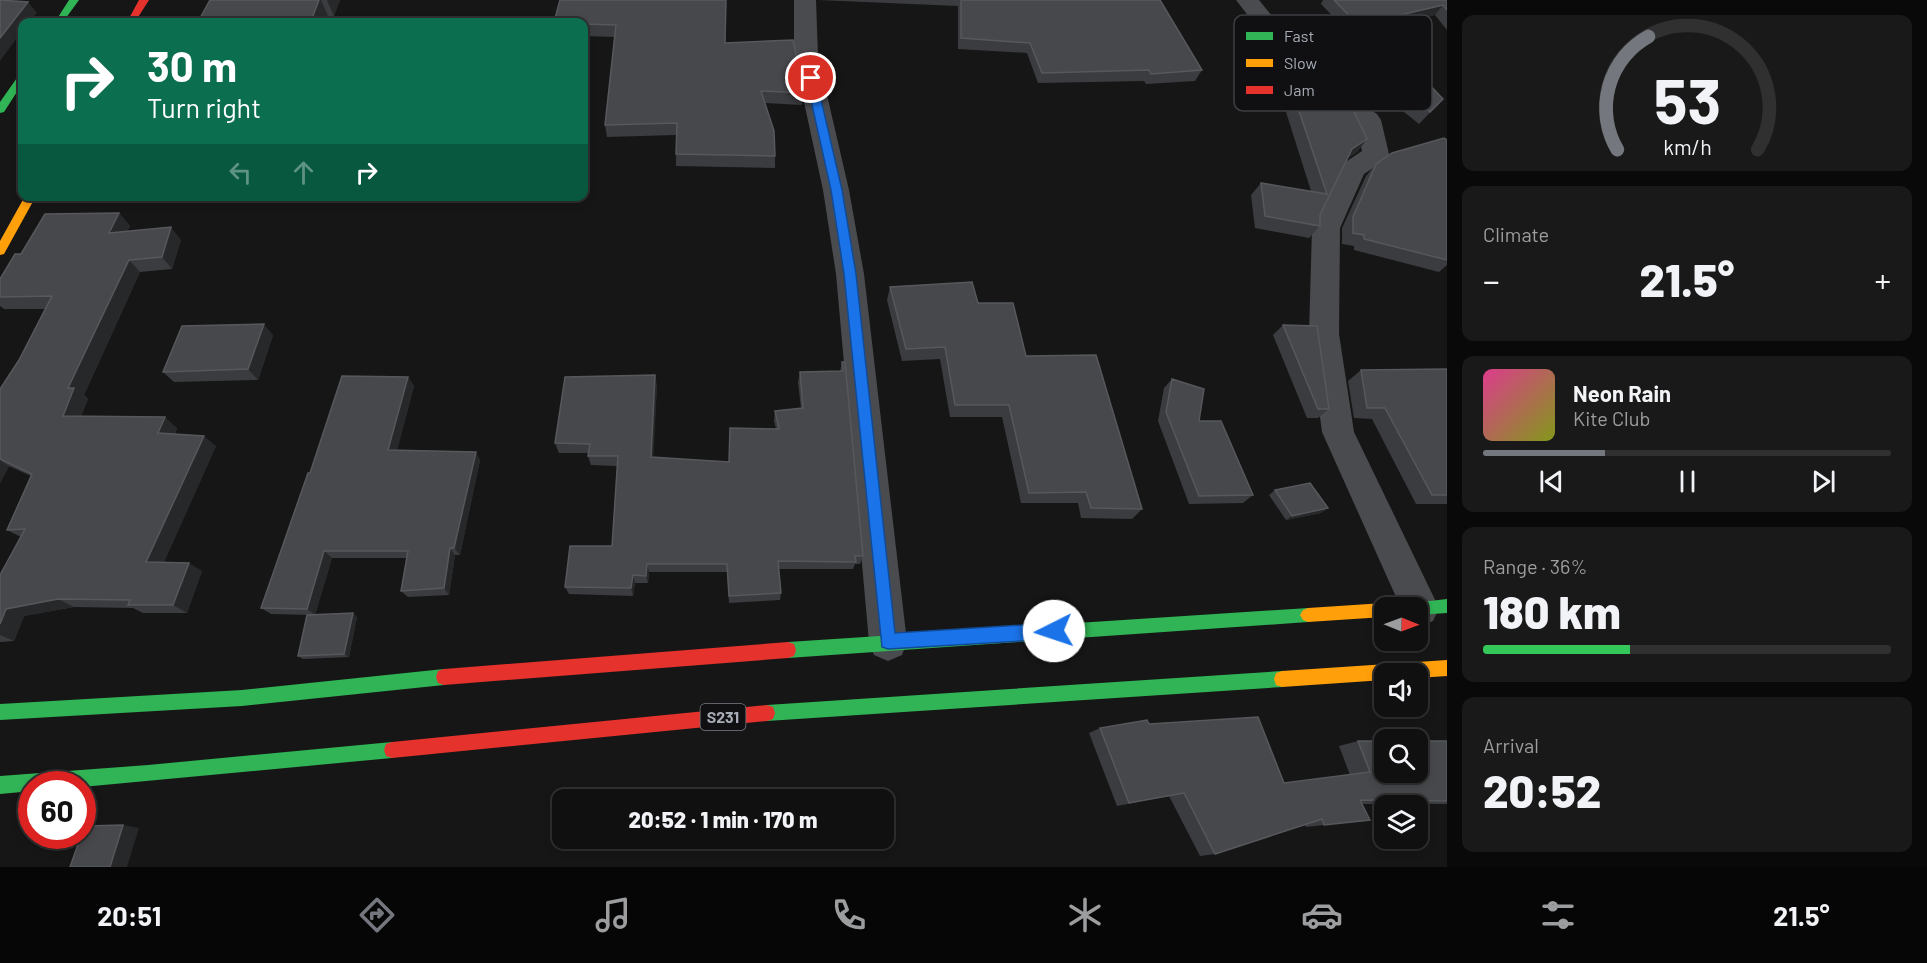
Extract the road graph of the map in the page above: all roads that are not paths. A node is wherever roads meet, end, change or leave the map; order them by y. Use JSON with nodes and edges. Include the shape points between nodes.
{"nodes":[{"id":1,"x":74,"y":0,"type":"edge"},
{"id":2,"x":144,"y":0,"type":"edge"},
{"id":3,"x":805,"y":0,"type":"edge"},
{"id":4,"x":1247,"y":0,"type":"edge"},
{"id":5,"x":1259,"y":15,"type":"edge"},
{"id":6,"x":62,"y":18,"type":"edge"},
{"id":7,"x":133,"y":18,"type":"edge"},
{"id":8,"x":18,"y":83,"type":"edge"},
{"id":9,"x":0,"y":110,"type":"edge"},
{"id":10,"x":1355,"y":111,"type":"edge"},
{"id":11,"x":28,"y":201,"type":"edge"},
{"id":12,"x":0,"y":251,"type":"edge"},
{"id":13,"x":1422,"y":597,"type":"edge"},
{"id":14,"x":1374,"y":611,"type":"edge"},
{"id":15,"x":888,"y":642,"type":"junction"},
{"id":16,"x":1447,"y":668,"type":"edge"},
{"id":17,"x":0,"y":712,"type":"edge"},
{"id":18,"x":0,"y":785,"type":"edge"}],
"edges":[{"from":1,"to":6,"type":"main road"},
{"from":2,"to":7,"type":"main road"},
{"from":3,"to":15,"type":"street","via":[[806,56],[850,274]]},
{"from":4,"to":5,"type":"street"},
{"from":8,"to":9,"type":"main road"},
{"from":10,"to":13,"type":"street","via":[[1368,120],[1376,154],[1353,169],[1326,228],[1324,334],[1338,432]]},
{"from":11,"to":12,"type":"main road"},
{"from":14,"to":15,"type":"main road"},
{"from":15,"to":17,"type":"main road","via":[[446,677],[242,698]]},
{"from":16,"to":18,"type":"main road","number":"S231","via":[[743,715]]}]}
